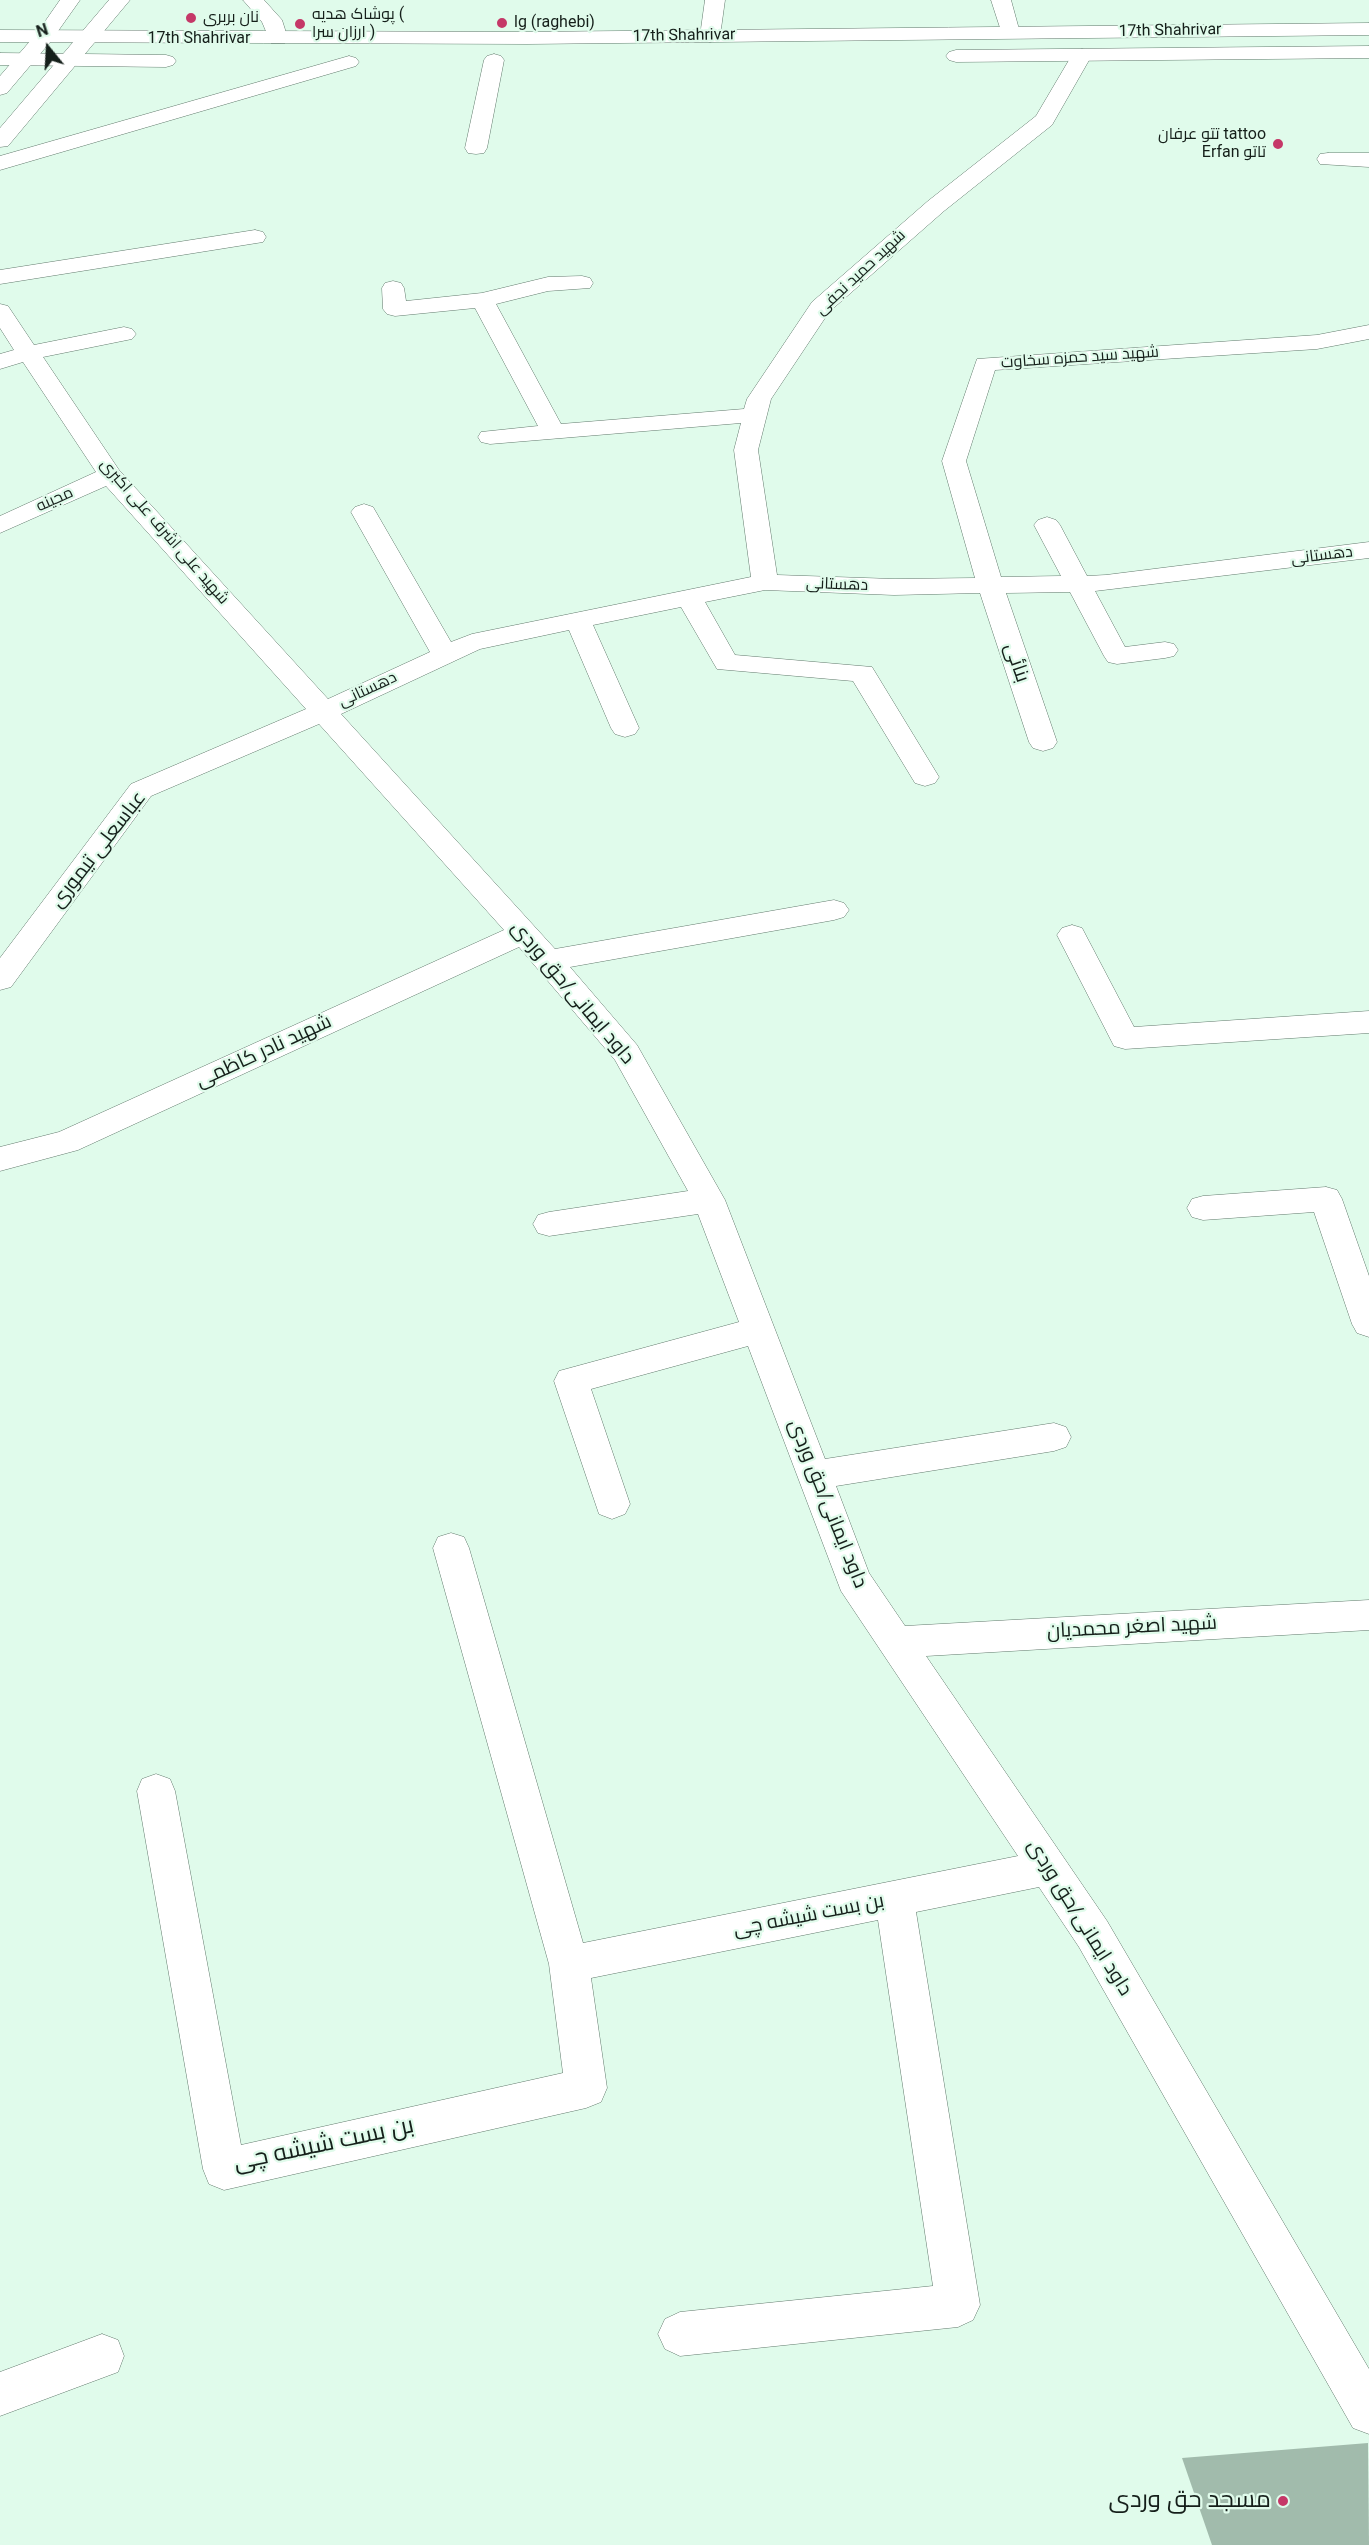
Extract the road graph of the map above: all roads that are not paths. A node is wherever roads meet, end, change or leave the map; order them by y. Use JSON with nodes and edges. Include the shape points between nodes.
{"nodes":[{"id":1,"x":70,"y":0,"type":"edge"},
{"id":2,"x":120,"y":0,"type":"edge"},
{"id":3,"x":253,"y":0,"type":"edge"},
{"id":4,"x":715,"y":0,"type":"edge"},
{"id":5,"x":1001,"y":0,"type":"edge"},
{"id":6,"x":1369,"y":29,"type":"edge"},
{"id":7,"x":1010,"y":33,"type":"junction"},
{"id":8,"x":0,"y":36,"type":"edge"},
{"id":9,"x":710,"y":36,"type":"junction"},
{"id":10,"x":44,"y":37,"type":"junction"},
{"id":11,"x":88,"y":38,"type":"junction"},
{"id":12,"x":278,"y":39,"type":"junction"},
{"id":13,"x":1369,"y":52,"type":"edge"},
{"id":14,"x":1082,"y":55,"type":"junction"},
{"id":15,"x":941,"y":56,"type":"dead end"},
{"id":16,"x":0,"y":59,"type":"edge"},
{"id":17,"x":25,"y":60,"type":"junction"},
{"id":18,"x":494,"y":60,"type":"junction"},
{"id":19,"x":517,"y":60,"type":"dead end"},
{"id":20,"x":68,"y":61,"type":"junction"},
{"id":21,"x":371,"y":61,"type":"dead end"},
{"id":22,"x":471,"y":61,"type":"dead end"},
{"id":23,"x":181,"y":62,"type":"dead end"},
{"id":24,"x":277,"y":62,"type":"dead end"},
{"id":25,"x":349,"y":62,"type":"junction"},
{"id":26,"x":0,"y":89,"type":"edge"},
{"id":27,"x":0,"y":141,"type":"edge"},
{"id":28,"x":476,"y":148,"type":"dead end"},
{"id":29,"x":1328,"y":159,"type":"dead end"},
{"id":30,"x":1369,"y":160,"type":"edge"},
{"id":31,"x":0,"y":163,"type":"edge"},
{"id":32,"x":255,"y":237,"type":"dead end"},
{"id":33,"x":0,"y":277,"type":"edge"},
{"id":34,"x":582,"y":283,"type":"dead end"},
{"id":35,"x":393,"y":288,"type":"dead end"},
{"id":36,"x":482,"y":300,"type":"junction"},
{"id":37,"x":0,"y":311,"type":"edge"},
{"id":38,"x":1369,"y":332,"type":"edge"},
{"id":39,"x":124,"y":334,"type":"dead end"},
{"id":40,"x":28,"y":353,"type":"junction"},
{"id":41,"x":0,"y":362,"type":"edge"},
{"id":42,"x":755,"y":415,"type":"junction"},
{"id":43,"x":553,"y":431,"type":"junction"},
{"id":44,"x":490,"y":436,"type":"dead end"},
{"id":45,"x":110,"y":476,"type":"junction"},
{"id":46,"x":364,"y":512,"type":"dead end"},
{"id":47,"x":0,"y":525,"type":"edge"},
{"id":48,"x":1047,"y":525,"type":"dead end"},
{"id":49,"x":1369,"y":550,"type":"edge"},
{"id":50,"x":765,"y":582,"type":"junction"},
{"id":51,"x":1077,"y":584,"type":"junction"},
{"id":52,"x":990,"y":585,"type":"junction"},
{"id":53,"x":689,"y":598,"type":"junction"},
{"id":54,"x":578,"y":620,"type":"junction"},
{"id":55,"x":1165,"y":650,"type":"dead end"},
{"id":56,"x":446,"y":654,"type":"junction"},
{"id":57,"x":325,"y":711,"type":"junction"},
{"id":58,"x":625,"y":728,"type":"dead end"},
{"id":59,"x":1042,"y":742,"type":"dead end"},
{"id":60,"x":925,"y":777,"type":"dead end"},
{"id":61,"x":834,"y":910,"type":"dead end"},
{"id":62,"x":524,"y":933,"type":"junction"},
{"id":63,"x":1072,"y":935,"type":"dead end"},
{"id":64,"x":547,"y":961,"type":"junction"},
{"id":65,"x":0,"y":980,"type":"edge"},
{"id":66,"x":1369,"y":1022,"type":"edge"},
{"id":67,"x":0,"y":1159,"type":"edge"},
{"id":68,"x":709,"y":1200,"type":"junction"},
{"id":69,"x":1203,"y":1209,"type":"dead end"},
{"id":70,"x":549,"y":1224,"type":"dead end"},
{"id":71,"x":1369,"y":1324,"type":"edge"},
{"id":72,"x":758,"y":1330,"type":"junction"},
{"id":73,"x":1054,"y":1437,"type":"dead end"},
{"id":74,"x":814,"y":1475,"type":"junction"},
{"id":75,"x":612,"y":1504,"type":"dead end"},
{"id":76,"x":451,"y":1548,"type":"dead end"},
{"id":77,"x":1369,"y":1615,"type":"edge"},
{"id":78,"x":895,"y":1642,"type":"junction"},
{"id":79,"x":156,"y":1791,"type":"dead end"},
{"id":80,"x":1048,"y":1868,"type":"junction"},
{"id":81,"x":894,"y":1899,"type":"junction"},
{"id":82,"x":570,"y":1964,"type":"junction"},
{"id":83,"x":680,"y":2334,"type":"dead end"},
{"id":84,"x":102,"y":2356,"type":"dead end"},
{"id":85,"x":0,"y":2394,"type":"edge"},
{"id":86,"x":1369,"y":2412,"type":"edge"}],
"edges":[{"from":1,"to":10,"type":"street"},
{"from":2,"to":11,"type":"street"},
{"from":3,"to":12,"type":"street","via":[[273,20]]},
{"from":4,"to":9,"type":"street"},
{"from":5,"to":7,"type":"street"},
{"from":6,"to":7,"type":"street","name":"17th Shahrivar"},
{"from":7,"to":9,"type":"street","name":"17th Shahrivar"},
{"from":8,"to":10,"type":"street","name":"17th Shahrivar"},
{"from":9,"to":12,"type":"street","name":"17th Shahrivar"},
{"from":10,"to":11,"type":"street","name":"17th Shahrivar"},
{"from":10,"to":17,"type":"street"},
{"from":11,"to":12,"type":"street","name":"17th Shahrivar"},
{"from":11,"to":20,"type":"street"},
{"from":13,"to":14,"type":"street","name":"17th Shahrivar"},
{"from":14,"to":15,"type":"street","name":"17th Shahrivar"},
{"from":14,"to":42,"type":"street","name":"شهید حمید نجفی","via":[[1044,120],[936,206],[820,307],[759,399]]},
{"from":16,"to":17,"type":"street","name":"17th Shahrivar"},
{"from":17,"to":20,"type":"street","name":"17th Shahrivar"},
{"from":17,"to":26,"type":"street"},
{"from":18,"to":19,"type":"street"},
{"from":18,"to":22,"type":"street"},
{"from":18,"to":28,"type":"street"},
{"from":20,"to":23,"type":"street","name":"17th Shahrivar"},
{"from":20,"to":27,"type":"street"},
{"from":21,"to":25,"type":"street"},
{"from":24,"to":25,"type":"street"},
{"from":25,"to":31,"type":"street"},
{"from":29,"to":30,"type":"street"},
{"from":32,"to":33,"type":"street"},
{"from":34,"to":36,"type":"street","via":[[548,284]]},
{"from":35,"to":36,"type":"street","via":[[395,309]]},
{"from":36,"to":43,"type":"street"},
{"from":37,"to":40,"type":"street","name":"شهید علی اشرف علی اکبری"},
{"from":38,"to":52,"type":"street","name":"شهید سید حمزه سخاوت","via":[[1317,342],[985,364],[954,461]]},
{"from":39,"to":40,"type":"street"},
{"from":40,"to":41,"type":"street"},
{"from":40,"to":45,"type":"street","name":"شهید علی اشرف علی اکبری"},
{"from":42,"to":43,"type":"street"},
{"from":42,"to":50,"type":"street","name":"شهید حمید نجفی","via":[[746,450]]},
{"from":43,"to":44,"type":"street"},
{"from":45,"to":47,"type":"street","name":"مجینه"},
{"from":45,"to":57,"type":"street","name":"شهید علی اشرف علی اکبری"},
{"from":46,"to":56,"type":"street"},
{"from":48,"to":51,"type":"street"},
{"from":49,"to":51,"type":"street","name":"دهستانی"},
{"from":50,"to":52,"type":"street","name":"دهستانی","via":[[894,587]]},
{"from":50,"to":53,"type":"street","name":"دهستانی"},
{"from":51,"to":52,"type":"street","name":"دهستانی"},
{"from":51,"to":55,"type":"street","via":[[1117,656]]},
{"from":52,"to":59,"type":"street","name":"بنائی"},
{"from":53,"to":54,"type":"street","name":"دهستانی"},
{"from":53,"to":60,"type":"street","via":[[726,663],[862,673]]},
{"from":54,"to":56,"type":"street","name":"دهستانی","via":[[472,642]]},
{"from":54,"to":58,"type":"street"},
{"from":56,"to":57,"type":"street","name":"دهستانی"},
{"from":57,"to":62,"type":"street","name":"داود ایمانی/حق وردی"},
{"from":57,"to":65,"type":"street","name":"عباسعلی تیموری","via":[[141,790]]},
{"from":61,"to":64,"type":"street"},
{"from":62,"to":64,"type":"street","name":"داود ایمانی/حق وردی"},
{"from":62,"to":67,"type":"street","name":"شهید نادر کاظمی","via":[[67,1142]]},
{"from":63,"to":66,"type":"street","via":[[1125,1038]]},
{"from":64,"to":68,"type":"street","name":"داود ایمانی/حق وردی","via":[[626,1053]]},
{"from":68,"to":70,"type":"street"},
{"from":68,"to":72,"type":"street","name":"داود ایمانی/حق وردی"},
{"from":69,"to":71,"type":"street","via":[[1326,1199]]},
{"from":72,"to":74,"type":"street","name":"داود ایمانی/حق وردی"},
{"from":72,"to":75,"type":"street","via":[[571,1382]]},
{"from":73,"to":74,"type":"street"},
{"from":74,"to":78,"type":"street","name":"داود ایمانی/حق وردی","via":[[854,1580]]},
{"from":76,"to":82,"type":"street"},
{"from":77,"to":78,"type":"street","name":"شهید اصغر محمدیان"},
{"from":78,"to":80,"type":"street","name":"داود ایمانی/حق وردی"},
{"from":79,"to":82,"type":"street","name":"بن بست شیشه چی","via":[[224,2169],[586,2088]]},
{"from":80,"to":81,"type":"street","name":"بن بست شیشه چی"},
{"from":80,"to":86,"type":"street","name":"داود ایمانی/حق وردی","via":[[1093,1934]]},
{"from":81,"to":82,"type":"street","name":"بن بست شیشه چی"},
{"from":81,"to":83,"type":"street","via":[[958,2305]]},
{"from":84,"to":85,"type":"street"}]}
